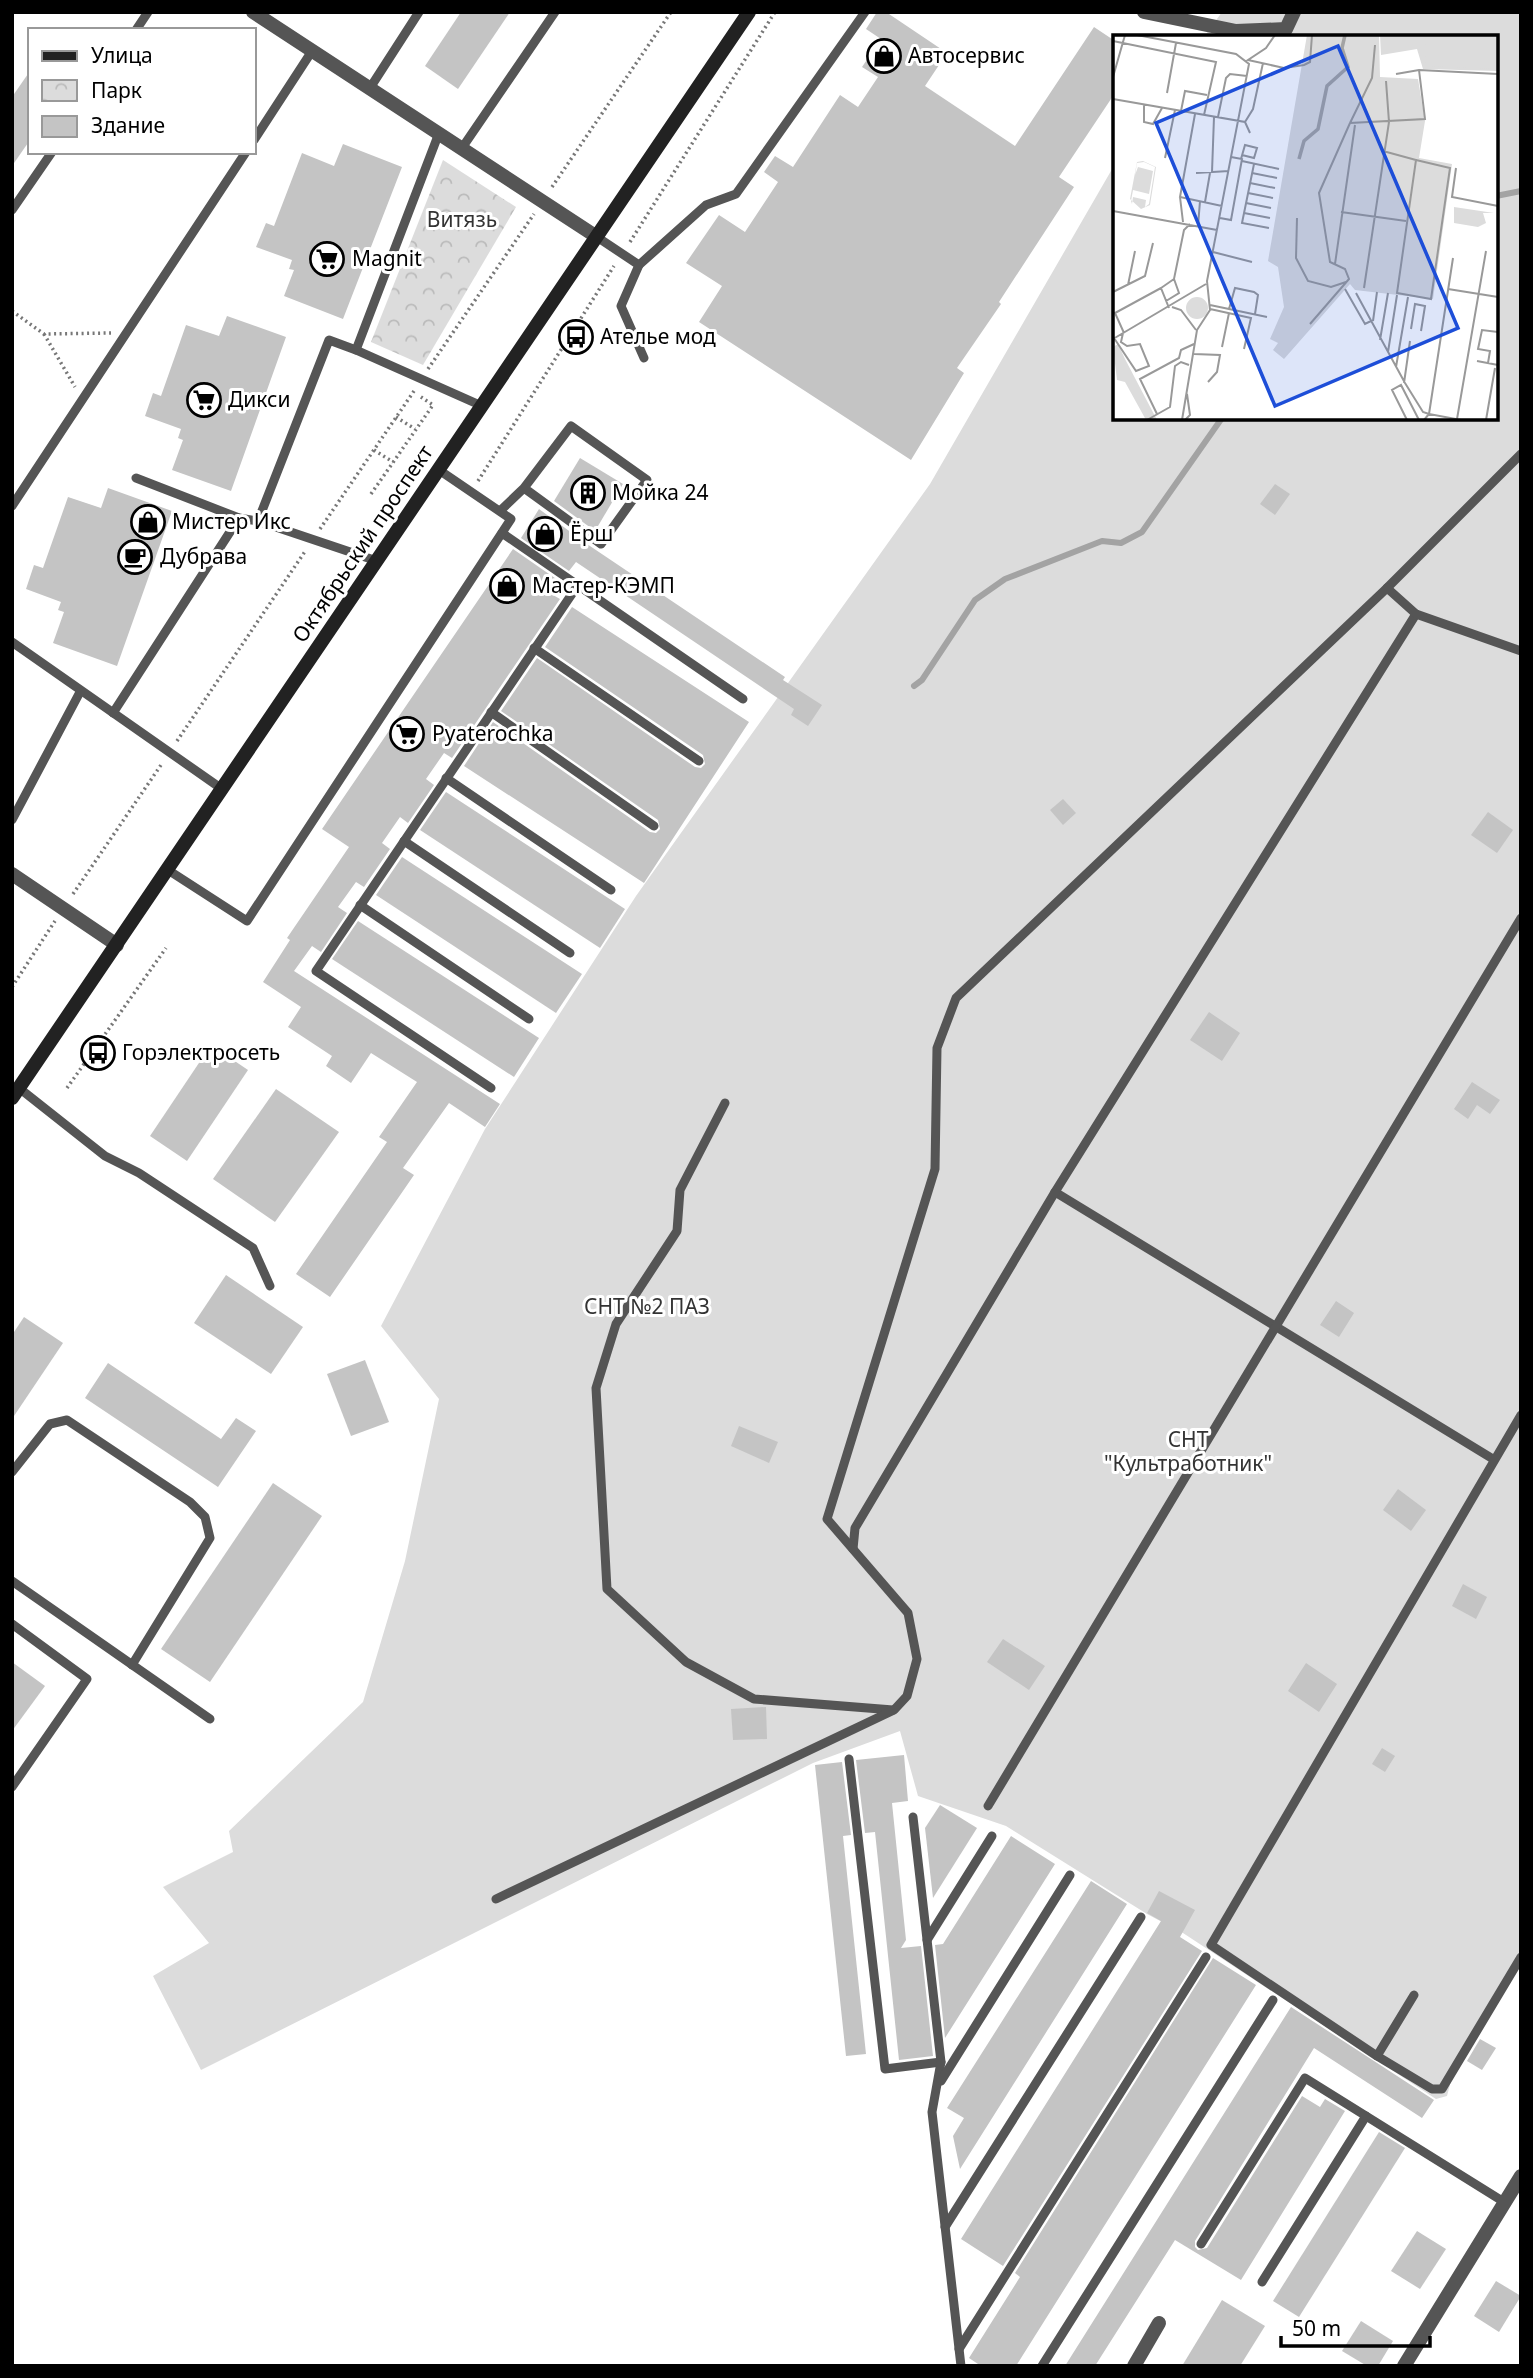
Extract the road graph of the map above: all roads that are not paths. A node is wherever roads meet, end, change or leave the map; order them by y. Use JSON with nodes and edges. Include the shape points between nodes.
{"nodes":[{"id":1,"x":148,"y":12,"type":"edge"},
{"id":2,"x":253,"y":12,"type":"edge"},
{"id":3,"x":419,"y":12,"type":"edge"},
{"id":4,"x":555,"y":12,"type":"edge"},
{"id":5,"x":749,"y":12,"type":"edge"},
{"id":6,"x":865,"y":12,"type":"edge"},
{"id":7,"x":1144,"y":12,"type":"edge"},
{"id":8,"x":1294,"y":12,"type":"edge"},
{"id":9,"x":137,"y":28,"type":"edge"},
{"id":10,"x":312,"y":51,"type":"junction"},
{"id":11,"x":370,"y":88,"type":"junction"},
{"id":12,"x":439,"y":133,"type":"junction"},
{"id":13,"x":256,"y":137,"type":"edge"},
{"id":14,"x":462,"y":148,"type":"junction"},
{"id":15,"x":51,"y":154,"type":"edge"},
{"id":16,"x":245,"y":154,"type":"edge"},
{"id":17,"x":12,"y":210,"type":"edge"},
{"id":18,"x":597,"y":237,"type":"junction"},
{"id":19,"x":639,"y":265,"type":"junction"},
{"id":20,"x":356,"y":350,"type":"junction"},
{"id":21,"x":644,"y":358,"type":"dead end"},
{"id":22,"x":482,"y":406,"type":"junction"},
{"id":23,"x":1521,"y":454,"type":"edge"},
{"id":24,"x":439,"y":470,"type":"junction"},
{"id":25,"x":136,"y":478,"type":"dead end"},
{"id":26,"x":524,"y":488,"type":"junction"},
{"id":27,"x":12,"y":506,"type":"edge"},
{"id":28,"x":500,"y":511,"type":"junction"},
{"id":29,"x":239,"y":518,"type":"junction"},
{"id":30,"x":258,"y":520,"type":"junction"},
{"id":31,"x":502,"y":533,"type":"junction"},
{"id":32,"x":377,"y":561,"type":"junction"},
{"id":33,"x":578,"y":585,"type":"junction"},
{"id":34,"x":1387,"y":589,"type":"junction"},
{"id":35,"x":1416,"y":614,"type":"junction"},
{"id":36,"x":12,"y":642,"type":"edge"},
{"id":37,"x":534,"y":648,"type":"junction"},
{"id":38,"x":1521,"y":651,"type":"edge"},
{"id":39,"x":80,"y":692,"type":"junction"},
{"id":40,"x":743,"y":699,"type":"dead end"},
{"id":41,"x":491,"y":712,"type":"junction"},
{"id":42,"x":113,"y":713,"type":"junction"},
{"id":43,"x":699,"y":761,"type":"dead end"},
{"id":44,"x":446,"y":779,"type":"junction"},
{"id":45,"x":222,"y":789,"type":"junction"},
{"id":46,"x":12,"y":820,"type":"edge"},
{"id":47,"x":654,"y":826,"type":"dead end"},
{"id":48,"x":404,"y":841,"type":"junction"},
{"id":49,"x":167,"y":870,"type":"junction"},
{"id":50,"x":12,"y":874,"type":"edge"},
{"id":51,"x":611,"y":890,"type":"dead end"},
{"id":52,"x":360,"y":905,"type":"junction"},
{"id":53,"x":1521,"y":918,"type":"edge"},
{"id":54,"x":117,"y":945,"type":"junction"},
{"id":55,"x":570,"y":953,"type":"dead end"},
{"id":56,"x":529,"y":1019,"type":"dead end"},
{"id":57,"x":491,"y":1088,"type":"dead end"},
{"id":58,"x":16,"y":1093,"type":"edge"},
{"id":59,"x":725,"y":1103,"type":"dead end"},
{"id":60,"x":1055,"y":1192,"type":"junction"},
{"id":61,"x":270,"y":1286,"type":"dead end"},
{"id":62,"x":1276,"y":1325,"type":"junction"},
{"id":63,"x":1521,"y":1415,"type":"edge"},
{"id":64,"x":1493,"y":1459,"type":"junction"},
{"id":65,"x":12,"y":1472,"type":"edge"},
{"id":66,"x":853,"y":1549,"type":"junction"},
{"id":67,"x":12,"y":1581,"type":"edge"},
{"id":68,"x":12,"y":1624,"type":"edge"},
{"id":69,"x":132,"y":1665,"type":"junction"},
{"id":70,"x":894,"y":1710,"type":"junction"},
{"id":71,"x":211,"y":1719,"type":"dead end"},
{"id":72,"x":849,"y":1759,"type":"dead end"},
{"id":73,"x":12,"y":1787,"type":"edge"},
{"id":74,"x":988,"y":1806,"type":"dead end"},
{"id":75,"x":913,"y":1817,"type":"dead end"},
{"id":76,"x":992,"y":1836,"type":"dead end"},
{"id":77,"x":1070,"y":1875,"type":"dead end"},
{"id":78,"x":496,"y":1899,"type":"dead end"},
{"id":79,"x":1140,"y":1917,"type":"dead end"},
{"id":80,"x":927,"y":1940,"type":"junction"},
{"id":81,"x":1206,"y":1957,"type":"dead end"},
{"id":82,"x":1521,"y":1957,"type":"edge"},
{"id":83,"x":1413,"y":1995,"type":"dead end"},
{"id":84,"x":1273,"y":2000,"type":"dead end"},
{"id":85,"x":1377,"y":2056,"type":"junction"},
{"id":86,"x":941,"y":2062,"type":"junction"},
{"id":87,"x":936,"y":2088,"type":"junction"},
{"id":88,"x":1366,"y":2116,"type":"junction"},
{"id":89,"x":1521,"y":2176,"type":"edge"},
{"id":90,"x":1504,"y":2202,"type":"junction"},
{"id":91,"x":945,"y":2227,"type":"junction"},
{"id":92,"x":1201,"y":2244,"type":"dead end"},
{"id":93,"x":1262,"y":2282,"type":"dead end"},
{"id":94,"x":1159,"y":2323,"type":"dead end"},
{"id":95,"x":959,"y":2349,"type":"junction"},
{"id":96,"x":961,"y":2366,"type":"edge"},
{"id":97,"x":1042,"y":2366,"type":"edge"},
{"id":98,"x":1134,"y":2366,"type":"edge"},
{"id":99,"x":1404,"y":2366,"type":"edge"}],
"edges":[{"from":1,"to":9,"type":"lane"},
{"from":2,"to":10,"type":"street"},
{"from":3,"to":11,"type":"lane"},
{"from":4,"to":14,"type":"lane"},
{"from":5,"to":18,"type":"main road","name":"Октябрьский проспект"},
{"from":6,"to":19,"type":"lane","via":[[736,194],[706,205]]},
{"from":7,"to":8,"type":"street","via":[[1236,31],[1286,29]]},
{"from":10,"to":11,"type":"street"},
{"from":10,"to":13,"type":"lane"},
{"from":11,"to":12,"type":"street"},
{"from":12,"to":14,"type":"street"},
{"from":12,"to":20,"type":"lane"},
{"from":14,"to":18,"type":"street"},
{"from":15,"to":17,"type":"lane"},
{"from":16,"to":27,"type":"lane"},
{"from":18,"to":19,"type":"lane"},
{"from":18,"to":22,"type":"main road","name":"Октябрьский проспект"},
{"from":19,"to":21,"type":"lane","via":[[621,306]]},
{"from":20,"to":22,"type":"lane"},
{"from":20,"to":30,"type":"lane","via":[[329,340]]},
{"from":22,"to":24,"type":"main road","name":"Октябрьский проспект"},
{"from":23,"to":34,"type":"lane"},
{"from":24,"to":28,"type":"lane"},
{"from":24,"to":32,"type":"main road","name":"Октябрьский проспект"},
{"from":25,"to":29,"type":"lane"},
{"from":26,"to":26,"type":"lane","via":[[571,426],[647,480],[601,544]]},
{"from":26,"to":28,"type":"lane"},
{"from":28,"to":31,"type":"lane","via":[[511,519]]},
{"from":29,"to":30,"type":"lane"},
{"from":29,"to":42,"type":"lane"},
{"from":30,"to":32,"type":"lane"},
{"from":31,"to":33,"type":"lane"},
{"from":31,"to":49,"type":"lane","via":[[247,921]]},
{"from":32,"to":45,"type":"main road","name":"Октябрьский проспект"},
{"from":33,"to":37,"type":"lane"},
{"from":33,"to":40,"type":"lane"},
{"from":34,"to":35,"type":"lane"},
{"from":34,"to":66,"type":"lane","via":[[956,998],[937,1048],[935,1169],[827,1519]]},
{"from":35,"to":38,"type":"lane"},
{"from":35,"to":60,"type":"lane"},
{"from":36,"to":39,"type":"lane"},
{"from":37,"to":41,"type":"lane"},
{"from":37,"to":43,"type":"lane"},
{"from":39,"to":42,"type":"lane"},
{"from":39,"to":46,"type":"lane"},
{"from":41,"to":44,"type":"lane"},
{"from":41,"to":47,"type":"lane"},
{"from":42,"to":45,"type":"lane"},
{"from":44,"to":48,"type":"lane"},
{"from":44,"to":51,"type":"lane"},
{"from":45,"to":49,"type":"main road","name":"Октябрьский проспект"},
{"from":48,"to":52,"type":"lane"},
{"from":48,"to":55,"type":"lane"},
{"from":49,"to":54,"type":"main road","name":"Октябрьский проспект"},
{"from":50,"to":54,"type":"street"},
{"from":52,"to":56,"type":"lane"},
{"from":52,"to":57,"type":"lane","via":[[316,971]]},
{"from":53,"to":62,"type":"lane"},
{"from":54,"to":58,"type":"main road","name":"Октябрьский проспект"},
{"from":58,"to":61,"type":"lane","via":[[105,1156],[139,1173],[253,1248]]},
{"from":59,"to":70,"type":"lane","via":[[680,1190],[677,1231],[617,1324],[596,1388],[607,1589],[686,1662],[754,1699]]},
{"from":60,"to":62,"type":"lane"},
{"from":60,"to":66,"type":"lane","via":[[855,1528]]},
{"from":62,"to":64,"type":"lane"},
{"from":62,"to":74,"type":"lane"},
{"from":63,"to":64,"type":"lane"},
{"from":64,"to":85,"type":"lane","via":[[1211,1945]]},
{"from":65,"to":69,"type":"lane","via":[[50,1424],[67,1420],[190,1502],[205,1517],[210,1538]]},
{"from":66,"to":70,"type":"lane","via":[[908,1613],[917,1659],[907,1696]]},
{"from":67,"to":69,"type":"lane"},
{"from":68,"to":73,"type":"lane","via":[[87,1679]]},
{"from":69,"to":71,"type":"lane"},
{"from":70,"to":78,"type":"lane"},
{"from":72,"to":86,"type":"lane","via":[[885,2069]]},
{"from":75,"to":80,"type":"lane"},
{"from":76,"to":80,"type":"lane"},
{"from":77,"to":87,"type":"lane"},
{"from":79,"to":91,"type":"lane"},
{"from":80,"to":86,"type":"lane"},
{"from":81,"to":95,"type":"lane"},
{"from":82,"to":85,"type":"lane","via":[[1442,2089],[1432,2089]]},
{"from":83,"to":85,"type":"lane"},
{"from":84,"to":97,"type":"lane"},
{"from":86,"to":87,"type":"lane"},
{"from":87,"to":91,"type":"lane","via":[[932,2112]]},
{"from":88,"to":90,"type":"lane"},
{"from":88,"to":92,"type":"lane","via":[[1305,2078]]},
{"from":88,"to":93,"type":"lane"},
{"from":89,"to":90,"type":"street"},
{"from":90,"to":99,"type":"street"},
{"from":91,"to":95,"type":"lane"},
{"from":94,"to":98,"type":"street"},
{"from":95,"to":96,"type":"lane"}]}
